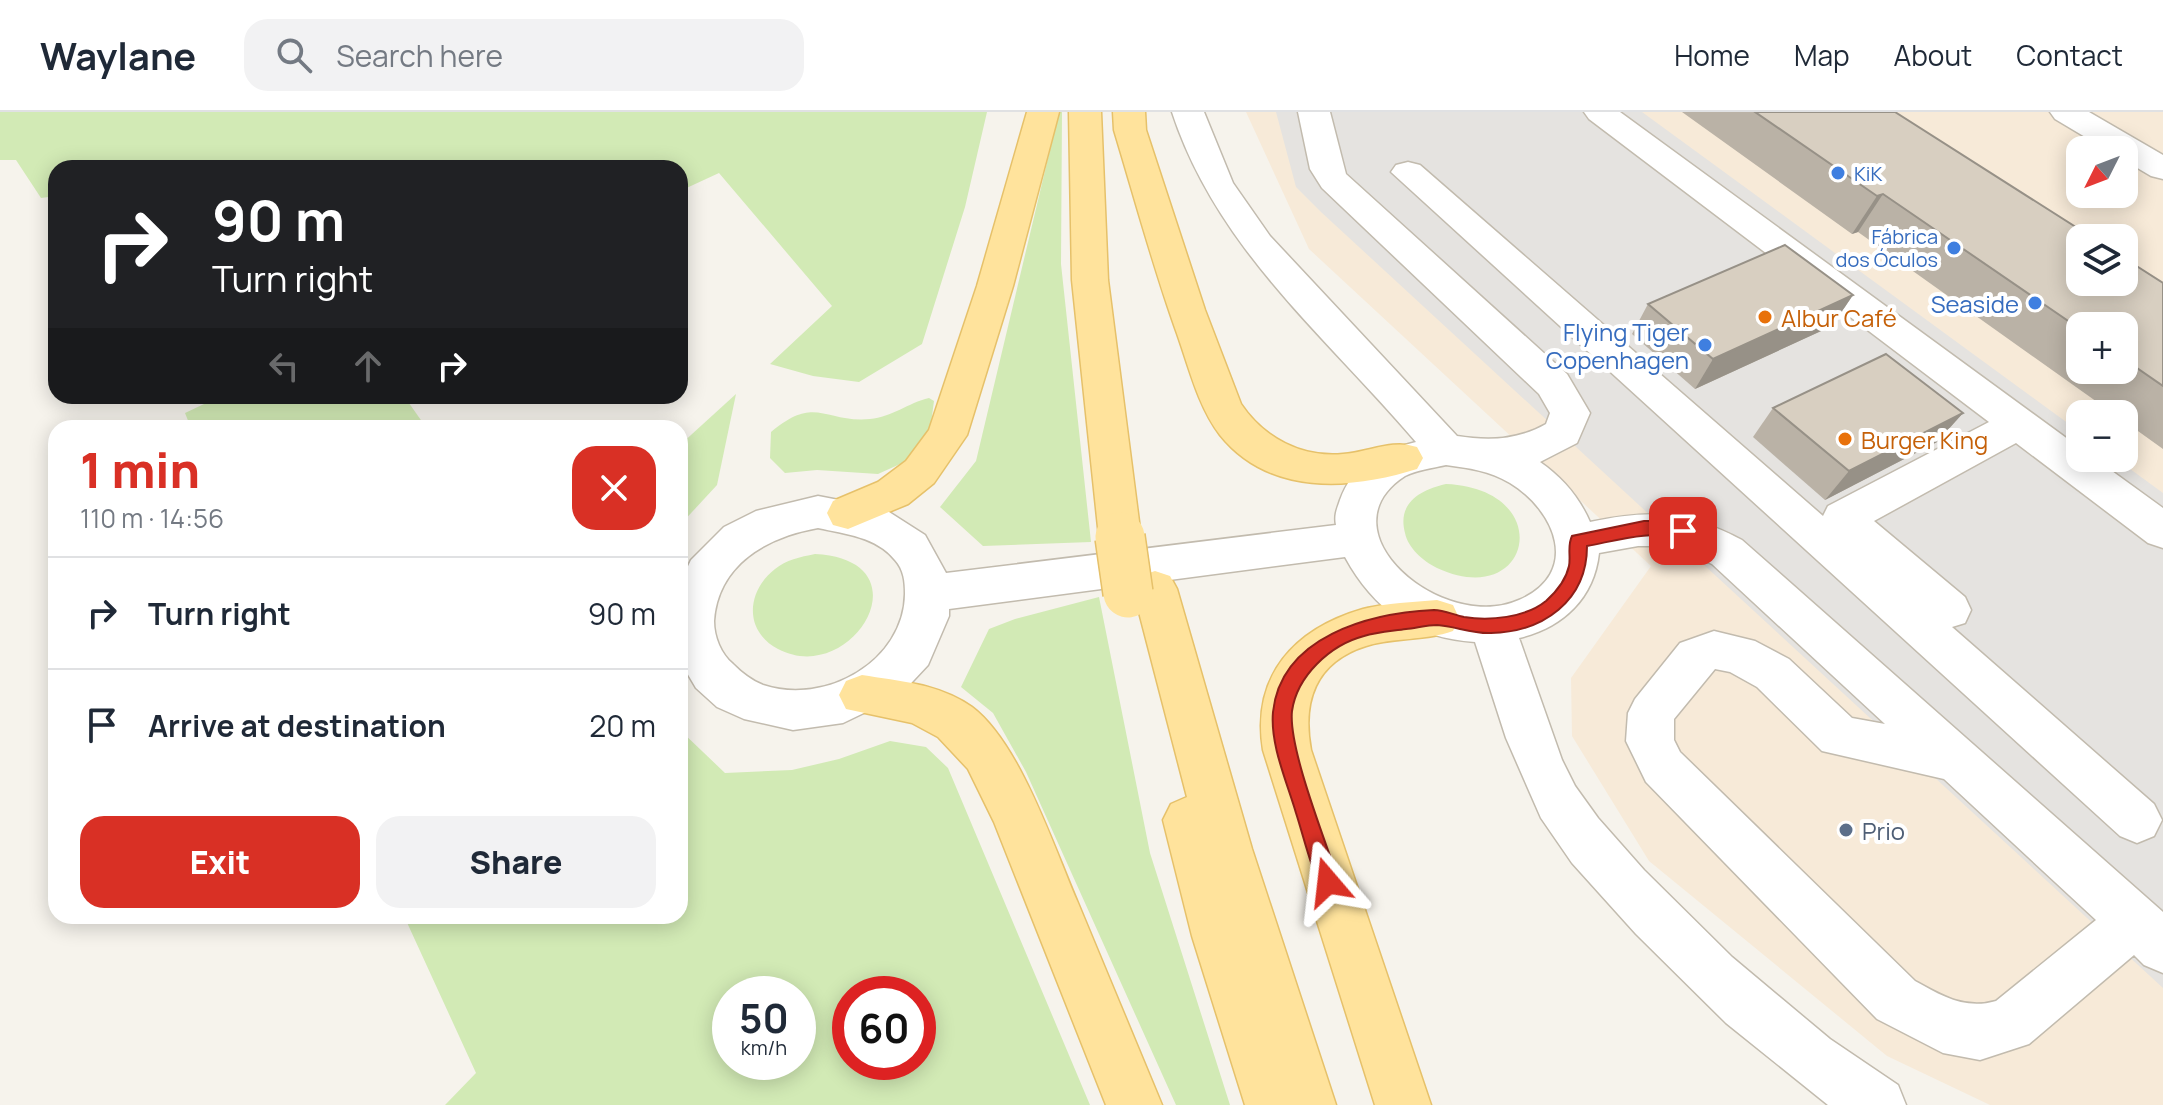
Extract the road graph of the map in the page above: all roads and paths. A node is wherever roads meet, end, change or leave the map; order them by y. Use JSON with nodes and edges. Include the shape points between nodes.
{"nodes":[{"id":1,"x":1043,"y":112,"type":"edge"},
{"id":2,"x":1085,"y":112,"type":"edge"},
{"id":3,"x":1105,"y":112,"type":"edge"},
{"id":4,"x":1129,"y":112,"type":"edge"},
{"id":5,"x":1188,"y":112,"type":"edge"},
{"id":6,"x":1314,"y":112,"type":"edge"},
{"id":7,"x":1600,"y":112,"type":"edge"},
{"id":8,"x":2066,"y":112,"type":"edge"},
{"id":9,"x":2163,"y":169,"type":"edge"},
{"id":10,"x":1408,"y":172,"type":"dead end"},
{"id":11,"x":2018,"y":424,"type":"junction"},
{"id":12,"x":1465,"y":452,"type":"junction"},
{"id":13,"x":1403,"y":458,"type":"junction"},
{"id":14,"x":848,"y":513,"type":"junction"},
{"id":15,"x":2163,"y":531,"type":"edge"},
{"id":16,"x":1133,"y":536,"type":"junction"},
{"id":17,"x":1356,"y":539,"type":"junction"},
{"id":18,"x":1578,"y":541,"type":"junction"},
{"id":19,"x":1142,"y":591,"type":"junction"},
{"id":20,"x":931,"y":593,"type":"junction"},
{"id":21,"x":1949,"y":610,"type":"dead end"},
{"id":22,"x":1437,"y":618,"type":"junction"},
{"id":23,"x":1492,"y":626,"type":"junction"},
{"id":24,"x":862,"y":695,"type":"junction"},
{"id":25,"x":1959,"y":761,"type":"junction"},
{"id":26,"x":2137,"y":820,"type":"dead end"},
{"id":27,"x":2149,"y":934,"type":"edge"},
{"id":28,"x":1134,"y":1105,"type":"edge"},
{"id":29,"x":1273,"y":1105,"type":"edge"},
{"id":30,"x":1308,"y":1105,"type":"edge"},
{"id":31,"x":1403,"y":1105,"type":"edge"},
{"id":32,"x":1878,"y":1105,"type":"edge"}],
"edges":[{"from":1,"to":14,"type":"main road","via":[[947,435],[920,472],[893,493]]},
{"from":2,"to":16,"type":"main road","via":[[1090,280]]},
{"from":3,"to":16,"type":"main road","via":[[1104,175]]},
{"from":4,"to":13,"type":"main road","via":[[1130,130],[1187,310],[1235,426],[1276,459],[1302,467],[1342,470]]},
{"from":5,"to":12,"type":"street","via":[[1217,185],[1252,238],[1285,278]]},
{"from":6,"to":12,"type":"street","via":[[1326,169],[1334,181],[1553,384],[1570,413],[1563,433],[1535,449]]},
{"from":7,"to":11,"type":"street"},
{"from":8,"to":9,"type":"street"},
{"from":10,"to":26,"type":"street"},
{"from":11,"to":15,"type":"street"},
{"from":11,"to":21,"type":"street","via":[[1843,518]]},
{"from":12,"to":13,"type":"street"},
{"from":12,"to":18,"type":"street","via":[[1518,468],[1546,488],[1567,513]]},
{"from":13,"to":17,"type":"street","via":[[1379,471],[1362,490],[1355,513]]},
{"from":14,"to":20,"type":"street","via":[[880,523],[906,541],[923,564]]},
{"from":14,"to":24,"type":"street","via":[[789,516],[729,547],[706,572],[692,602],[691,633],[701,663],[723,688],[755,703],[793,710]]},
{"from":16,"to":19,"type":"main road","bridge":true},
{"from":17,"to":20,"type":"street"},
{"from":17,"to":22,"type":"street","via":[[1383,585]]},
{"from":18,"to":23,"type":"street","via":[[1578,567],[1569,589],[1550,608],[1524,621]]},
{"from":18,"to":25,"type":"street","via":[[1644,528],[1698,535],[1727,552]]},
{"from":19,"to":29,"type":"main road","via":[[1218,936]]},
{"from":19,"to":30,"type":"main road"},
{"from":20,"to":24,"type":"street","via":[[928,621],[914,649],[892,675]]},
{"from":22,"to":23,"type":"street"},
{"from":22,"to":31,"type":"main road","via":[[1361,628],[1334,641],[1294,677],[1283,712],[1287,750]]},
{"from":23,"to":32,"type":"street","via":[[1559,805],[1608,867],[1691,957]]},
{"from":24,"to":28,"type":"main road","via":[[919,704],[955,722],[985,754],[1016,815]]},
{"from":25,"to":27,"type":"street"},
{"from":25,"to":27,"type":"street","via":[[1839,736],[1773,673],[1739,655],[1714,650],[1696,657],[1651,713],[1650,741],[1663,767],[1896,1000],[1943,1026],[1980,1033],[2010,1025]]}]}
